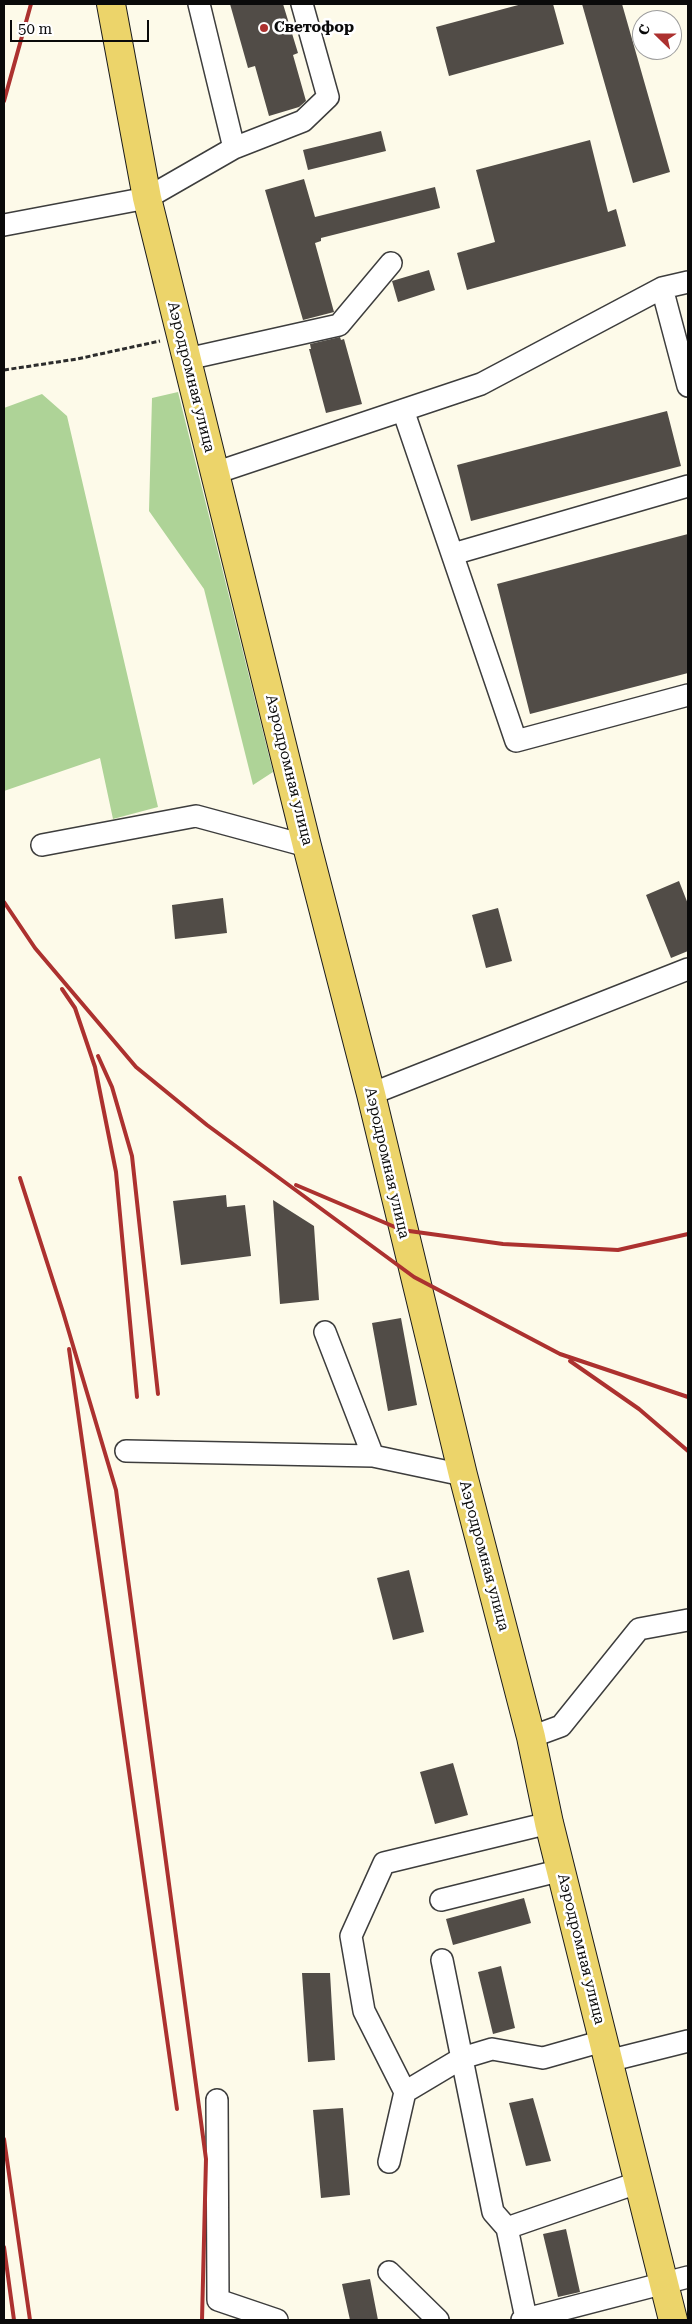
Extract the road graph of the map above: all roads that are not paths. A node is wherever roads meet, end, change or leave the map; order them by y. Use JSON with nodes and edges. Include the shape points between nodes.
{"nodes":[{"id":1,"x":111,"y":4,"type":"edge"},
{"id":2,"x":199,"y":4,"type":"edge"},
{"id":3,"x":302,"y":4,"type":"edge"},
{"id":4,"x":234,"y":148,"type":"junction"},
{"id":5,"x":147,"y":198,"type":"junction"},
{"id":6,"x":4,"y":225,"type":"edge"},
{"id":7,"x":391,"y":263,"type":"dead end"},
{"id":8,"x":688,"y":282,"type":"edge"},
{"id":9,"x":662,"y":288,"type":"junction"},
{"id":10,"x":184,"y":348,"type":"junction"},
{"id":11,"x":688,"y":386,"type":"edge"},
{"id":12,"x":403,"y":410,"type":"junction"},
{"id":13,"x":215,"y":473,"type":"junction"},
{"id":14,"x":688,"y":486,"type":"edge"},
{"id":15,"x":453,"y":554,"type":"junction"},
{"id":16,"x":688,"y":695,"type":"edge"},
{"id":17,"x":42,"y":845,"type":"dead end"},
{"id":18,"x":308,"y":846,"type":"junction"},
{"id":19,"x":688,"y":970,"type":"edge"},
{"id":20,"x":371,"y":1094,"type":"junction"},
{"id":21,"x":325,"y":1332,"type":"dead end"},
{"id":22,"x":126,"y":1451,"type":"dead end"},
{"id":23,"x":373,"y":1456,"type":"junction"},
{"id":24,"x":463,"y":1475,"type":"junction"},
{"id":25,"x":688,"y":1620,"type":"edge"},
{"id":26,"x":531,"y":1737,"type":"junction"},
{"id":27,"x":549,"y":1822,"type":"junction"},
{"id":28,"x":562,"y":1870,"type":"junction"},
{"id":29,"x":441,"y":1900,"type":"dead end"},
{"id":30,"x":442,"y":1960,"type":"dead end"},
{"id":31,"x":688,"y":2041,"type":"edge"},
{"id":32,"x":606,"y":2051,"type":"junction"},
{"id":33,"x":462,"y":2058,"type":"junction"},
{"id":34,"x":405,"y":2092,"type":"junction"},
{"id":35,"x":217,"y":2100,"type":"dead end"},
{"id":36,"x":389,"y":2162,"type":"dead end"},
{"id":37,"x":637,"y":2183,"type":"junction"},
{"id":38,"x":507,"y":2228,"type":"junction"},
{"id":39,"x":389,"y":2272,"type":"dead end"},
{"id":40,"x":676,"y":2280,"type":"edge"},
{"id":41,"x":524,"y":2319,"type":"edge"},
{"id":42,"x":277,"y":2320,"type":"edge"},
{"id":43,"x":438,"y":2320,"type":"edge"},
{"id":44,"x":673,"y":2320,"type":"edge"}],
"edges":[{"from":1,"to":5,"type":"main road","name":"Аэродромная улица"},
{"from":2,"to":4,"type":"lane"},
{"from":3,"to":4,"type":"lane","via":[[328,97],[303,121]]},
{"from":4,"to":5,"type":"lane"},
{"from":5,"to":6,"type":"lane"},
{"from":5,"to":10,"type":"main road","name":"Аэродромная улица"},
{"from":7,"to":10,"type":"lane","via":[[339,325]]},
{"from":8,"to":9,"type":"lane"},
{"from":9,"to":11,"type":"lane"},
{"from":9,"to":12,"type":"lane","via":[[481,384]]},
{"from":10,"to":13,"type":"main road","name":"Аэродромная улица"},
{"from":12,"to":13,"type":"lane"},
{"from":12,"to":15,"type":"lane"},
{"from":13,"to":18,"type":"main road","name":"Аэродромная улица"},
{"from":14,"to":15,"type":"lane"},
{"from":15,"to":16,"type":"lane","via":[[516,741]]},
{"from":17,"to":18,"type":"lane","via":[[196,816]]},
{"from":18,"to":20,"type":"main road","name":"Аэродромная улица"},
{"from":19,"to":20,"type":"lane"},
{"from":20,"to":24,"type":"main road","name":"Аэродромная улица"},
{"from":21,"to":23,"type":"lane"},
{"from":22,"to":23,"type":"lane"},
{"from":23,"to":24,"type":"lane"},
{"from":24,"to":26,"type":"main road","name":"Аэродромная улица"},
{"from":25,"to":26,"type":"lane","via":[[639,1629],[561,1726]]},
{"from":26,"to":27,"type":"main road","name":"Аэродромная улица"},
{"from":27,"to":28,"type":"main road","name":"Аэродромная улица"},
{"from":27,"to":34,"type":"lane","via":[[384,1863],[351,1936],[364,2011]]},
{"from":28,"to":29,"type":"lane"},
{"from":28,"to":32,"type":"main road","name":"Аэродромная улица"},
{"from":30,"to":33,"type":"lane"},
{"from":31,"to":32,"type":"lane"},
{"from":32,"to":33,"type":"lane","via":[[543,2058],[492,2049]]},
{"from":32,"to":37,"type":"main road","name":"Аэродромная улица"},
{"from":33,"to":34,"type":"lane"},
{"from":33,"to":38,"type":"lane","via":[[493,2212]]},
{"from":34,"to":36,"type":"lane"},
{"from":35,"to":42,"type":"lane","via":[[218,2300]]},
{"from":37,"to":38,"type":"lane"},
{"from":37,"to":40,"type":"main road","name":"Аэродромная улица"},
{"from":38,"to":41,"type":"lane"},
{"from":39,"to":43,"type":"lane"},
{"from":40,"to":41,"type":"lane"},
{"from":40,"to":44,"type":"main road","name":"Аэродромная улица"}]}
